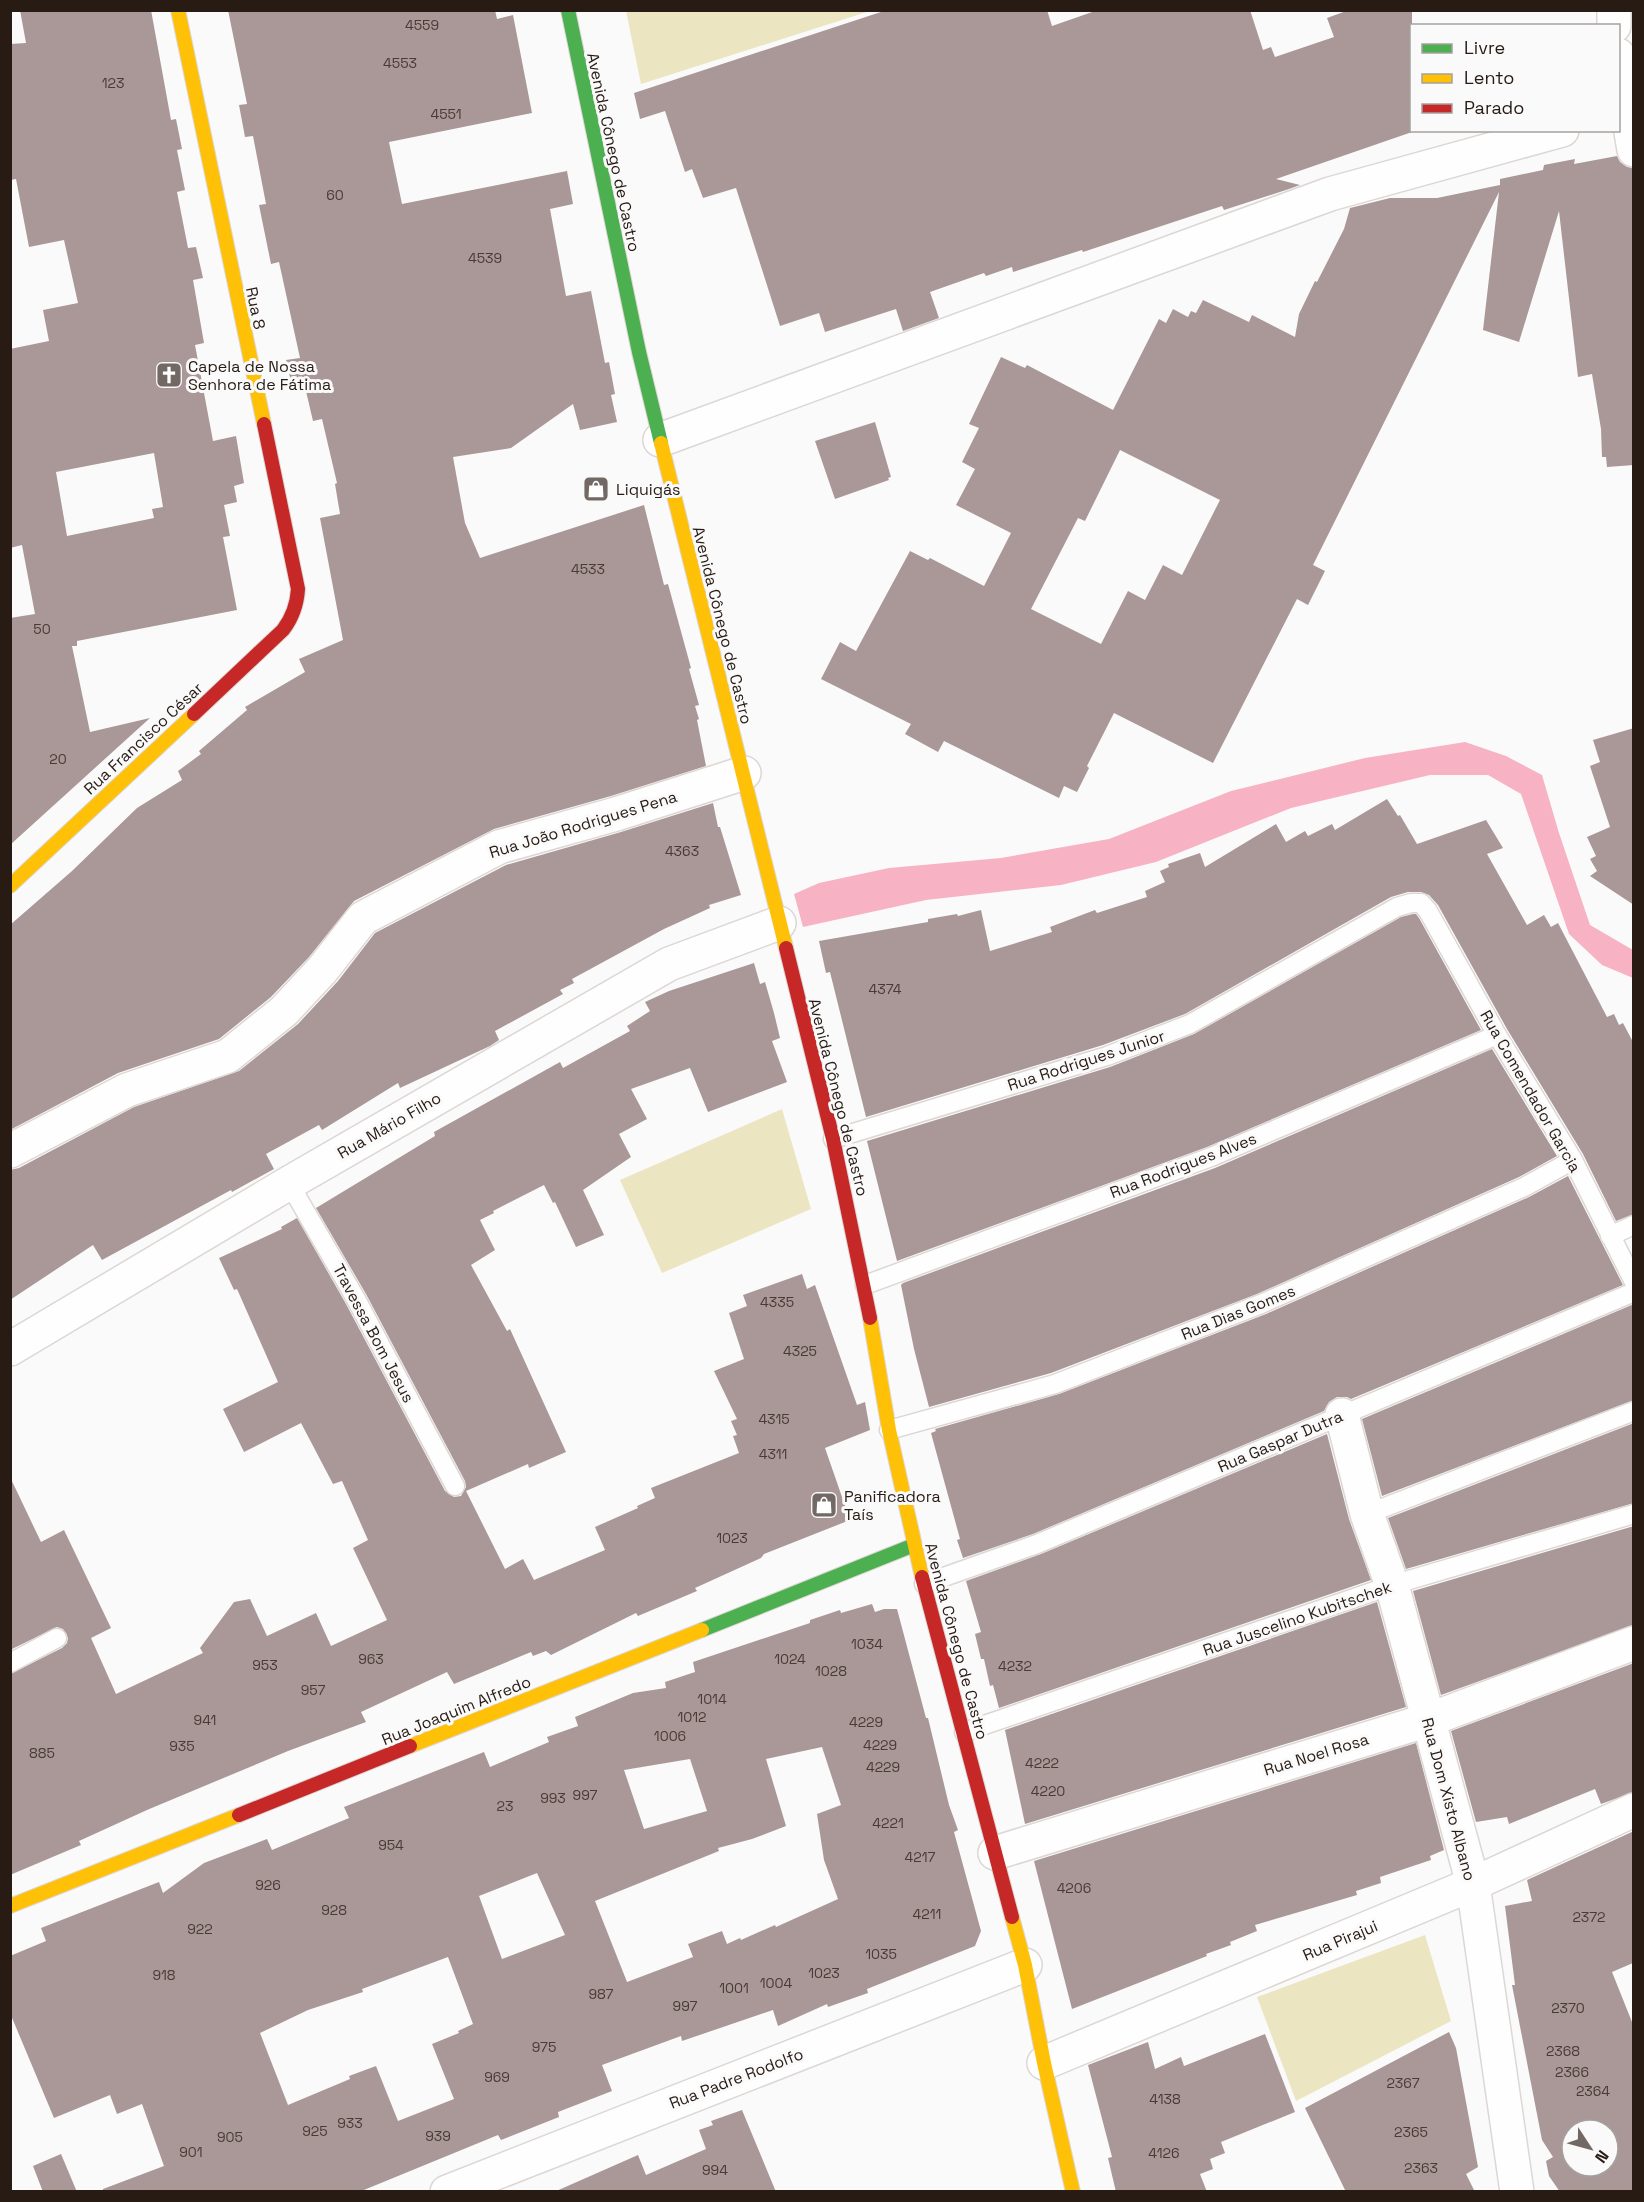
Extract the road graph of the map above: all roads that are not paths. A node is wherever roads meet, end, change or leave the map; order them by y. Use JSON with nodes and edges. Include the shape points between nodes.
{"nodes":[{"id":1,"x":178,"y":10,"type":"edge"},
{"id":2,"x":568,"y":10,"type":"edge"},
{"id":3,"x":1620,"y":79,"type":"edge"},
{"id":4,"x":1623,"y":114,"type":"edge"},
{"id":5,"x":1555,"y":132,"type":"edge"},
{"id":6,"x":1634,"y":150,"type":"edge"},
{"id":7,"x":660,"y":440,"type":"junction"},
{"id":8,"x":295,"y":612,"type":"joint"},
{"id":9,"x":744,"y":773,"type":"junction"},
{"id":10,"x":10,"y":886,"type":"edge"},
{"id":11,"x":1421,"y":903,"type":"joint"},
{"id":12,"x":779,"y":922,"type":"junction"},
{"id":13,"x":1497,"y":1035,"type":"junction"},
{"id":14,"x":834,"y":1139,"type":"junction"},
{"id":15,"x":10,"y":1151,"type":"edge"},
{"id":16,"x":1573,"y":1160,"type":"junction"},
{"id":17,"x":290,"y":1183,"type":"junction"},
{"id":18,"x":1634,"y":1225,"type":"edge"},
{"id":19,"x":1610,"y":1236,"type":"junction"},
{"id":20,"x":1634,"y":1282,"type":"edge"},
{"id":21,"x":865,"y":1285,"type":"junction"},
{"id":22,"x":1634,"y":1292,"type":"edge"},
{"id":23,"x":10,"y":1349,"type":"edge"},
{"id":24,"x":1634,"y":1411,"type":"edge"},
{"id":25,"x":1342,"y":1415,"type":"junction"},
{"id":26,"x":889,"y":1430,"type":"junction"},
{"id":27,"x":455,"y":1486,"type":"dead end"},
{"id":28,"x":1367,"y":1514,"type":"junction"},
{"id":29,"x":1634,"y":1514,"type":"edge"},
{"id":30,"x":914,"y":1545,"type":"junction"},
{"id":31,"x":924,"y":1584,"type":"junction"},
{"id":32,"x":1392,"y":1585,"type":"junction"},
{"id":33,"x":57,"y":1638,"type":"dead end"},
{"id":34,"x":1634,"y":1643,"type":"edge"},
{"id":35,"x":10,"y":1663,"type":"edge"},
{"id":36,"x":1428,"y":1720,"type":"junction"},
{"id":37,"x":964,"y":1732,"type":"junction"},
{"id":38,"x":1634,"y":1810,"type":"edge"},
{"id":39,"x":995,"y":1853,"type":"junction"},
{"id":40,"x":1473,"y":1884,"type":"junction"},
{"id":41,"x":10,"y":1906,"type":"edge"},
{"id":42,"x":1025,"y":1965,"type":"junction"},
{"id":43,"x":1044,"y":2063,"type":"junction"},
{"id":44,"x":447,"y":2192,"type":"edge"},
{"id":45,"x":1073,"y":2192,"type":"edge"},
{"id":46,"x":1517,"y":2192,"type":"edge"}],
"edges":[{"from":1,"to":8,"type":"main road","name":"Rua 8","via":[[297,589]]},
{"from":2,"to":7,"type":"main road","name":"Avenida Cônego de Castro"},
{"from":3,"to":4,"type":"street"},
{"from":4,"to":6,"type":"street"},
{"from":5,"to":7,"type":"street","via":[[1330,194]]},
{"from":7,"to":9,"type":"main road","name":"Avenida Cônego de Castro"},
{"from":8,"to":10,"type":"main road","name":"Rua Francisco César","via":[[278,634]]},
{"from":9,"to":12,"type":"main road","name":"Avenida Cônego de Castro"},
{"from":9,"to":15,"type":"street","name":"Rua João Rodrigues Pena","via":[[499,847],[363,918],[284,1011],[228,1056],[127,1090]]},
{"from":11,"to":13,"type":"lane","name":"Rua Comendador Garcia"},
{"from":11,"to":14,"type":"lane","name":"Rua Rodrigues Junior","via":[[1397,907],[1190,1024],[1107,1056]]},
{"from":12,"to":14,"type":"main road","name":"Avenida Cônego de Castro"},
{"from":12,"to":17,"type":"street","name":"Rua Mário Filho","via":[[669,964]]},
{"from":13,"to":16,"type":"lane","name":"Rua Comendador Garcia"},
{"from":13,"to":21,"type":"lane","name":"Rua Rodrigues Alves","via":[[1211,1156]]},
{"from":14,"to":21,"type":"main road","name":"Avenida Cônego de Castro"},
{"from":16,"to":19,"type":"lane","name":"Rua Comendador Garcia"},
{"from":16,"to":26,"type":"lane","name":"Rua Dias Gomes","via":[[1524,1187],[1261,1304],[1055,1384]]},
{"from":17,"to":23,"type":"street","name":"Rua Mário Filho"},
{"from":17,"to":27,"type":"lane","name":"Travessa Bom Jesus"},
{"from":18,"to":19,"type":"lane"},
{"from":19,"to":20,"type":"lane","name":"Rua Comendador Garcia"},
{"from":21,"to":26,"type":"main road","name":"Avenida Cônego de Castro"},
{"from":22,"to":25,"type":"lane","name":"Rua Gaspar Dutra"},
{"from":24,"to":28,"type":"lane"},
{"from":25,"to":28,"type":"street","name":"Rua Dom Xisto Albano"},
{"from":25,"to":31,"type":"lane","name":"Rua Gaspar Dutra","via":[[1037,1544]]},
{"from":26,"to":30,"type":"main road","name":"Avenida Cônego de Castro"},
{"from":28,"to":32,"type":"street","name":"Rua Dom Xisto Albano"},
{"from":29,"to":32,"type":"lane","name":"Rua Juscelino Kubitschek"},
{"from":30,"to":31,"type":"main road","name":"Avenida Cônego de Castro"},
{"from":30,"to":41,"type":"main road","name":"Rua Joaquim Alfredo"},
{"from":31,"to":37,"type":"main road","name":"Avenida Cônego de Castro"},
{"from":32,"to":36,"type":"street","name":"Rua Dom Xisto Albano"},
{"from":32,"to":37,"type":"lane","name":"Rua Juscelino Kubitschek"},
{"from":33,"to":35,"type":"lane"},
{"from":34,"to":36,"type":"street","name":"Rua Noel Rosa"},
{"from":36,"to":39,"type":"street","name":"Rua Noel Rosa"},
{"from":36,"to":40,"type":"street","name":"Rua Dom Xisto Albano"},
{"from":37,"to":39,"type":"main road","name":"Avenida Cônego de Castro"},
{"from":38,"to":40,"type":"street","name":"Rua Pirajui"},
{"from":39,"to":42,"type":"main road","name":"Avenida Cônego de Castro"},
{"from":40,"to":43,"type":"street","name":"Rua Pirajui"},
{"from":40,"to":46,"type":"street","name":"Rua Dom Xisto Albano"},
{"from":42,"to":43,"type":"main road","name":"Avenida Cônego de Castro"},
{"from":42,"to":44,"type":"street","name":"Rua Padre Rodolfo"},
{"from":43,"to":45,"type":"main road","name":"Avenida Cônego de Castro"}]}
